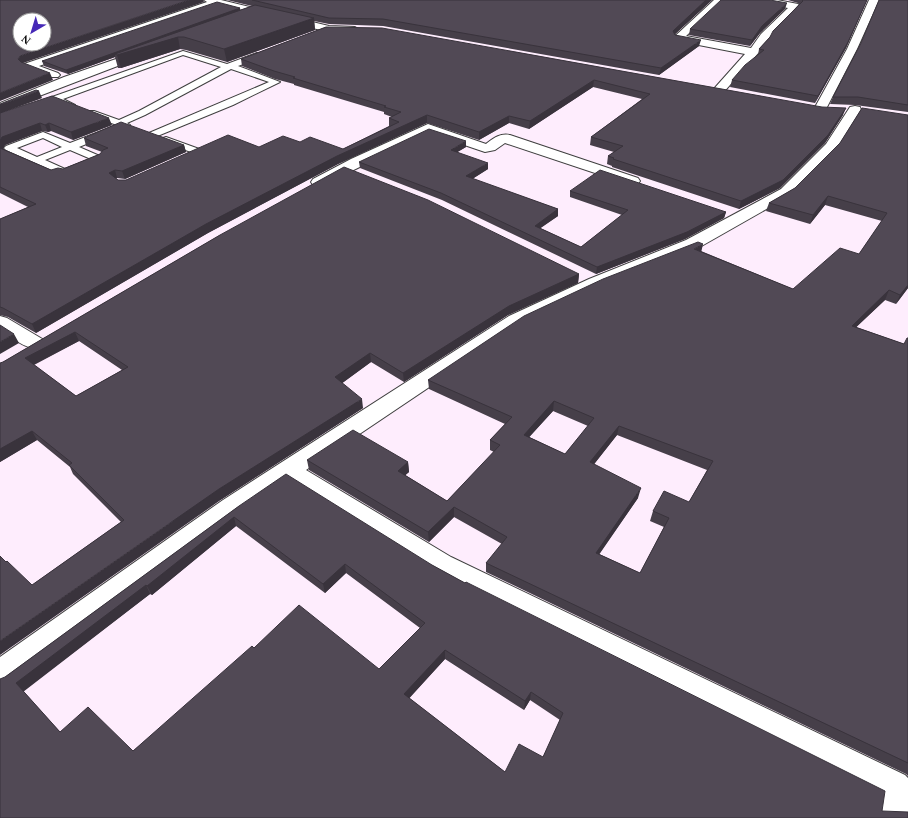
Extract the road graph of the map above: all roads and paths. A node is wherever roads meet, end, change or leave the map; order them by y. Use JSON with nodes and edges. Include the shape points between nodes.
{"nodes":[{"id":1,"x":719,"y":0,"type":"edge"},
{"id":2,"x":760,"y":0,"type":"edge"},
{"id":3,"x":874,"y":0,"type":"edge"},
{"id":4,"x":217,"y":1,"type":"edge"},
{"id":5,"x":258,"y":11,"type":"junction"},
{"id":6,"x":236,"y":19,"type":"edge"},
{"id":7,"x":329,"y":28,"type":"junction"},
{"id":8,"x":368,"y":29,"type":"edge"},
{"id":9,"x":311,"y":35,"type":"edge"},
{"id":10,"x":156,"y":48,"type":"dead end"},
{"id":11,"x":267,"y":52,"type":"edge"},
{"id":12,"x":753,"y":52,"type":"junction"},
{"id":13,"x":229,"y":66,"type":"junction"},
{"id":14,"x":68,"y":80,"type":"junction"},
{"id":15,"x":734,"y":94,"type":"edge"},
{"id":16,"x":0,"y":107,"type":"edge"},
{"id":17,"x":806,"y":107,"type":"edge"},
{"id":18,"x":844,"y":110,"type":"junction"},
{"id":19,"x":125,"y":125,"type":"junction"},
{"id":20,"x":71,"y":147,"type":"junction"},
{"id":21,"x":37,"y":160,"type":"junction"},
{"id":22,"x":179,"y":161,"type":"edge"},
{"id":23,"x":344,"y":168,"type":"junction"},
{"id":24,"x":365,"y":176,"type":"edge"},
{"id":25,"x":645,"y":185,"type":"edge"},
{"id":26,"x":304,"y":189,"type":"edge"},
{"id":27,"x":719,"y":210,"type":"edge"},
{"id":28,"x":741,"y":217,"type":"junction"},
{"id":29,"x":0,"y":322,"type":"edge"},
{"id":30,"x":37,"y":344,"type":"edge"},
{"id":31,"x":288,"y":471,"type":"junction"},
{"id":32,"x":0,"y":675,"type":"edge"},
{"id":33,"x":892,"y":818,"type":"edge"}],
"edges":[{"from":1,"to":12,"type":"street","via":[[678,38]]},
{"from":2,"to":12,"type":"street","via":[[795,6]]},
{"from":3,"to":18,"type":"street","via":[[846,64]]},
{"from":4,"to":5,"type":"street"},
{"from":4,"to":14,"type":"street","via":[[28,66]]},
{"from":5,"to":6,"type":"street"},
{"from":5,"to":7,"type":"street"},
{"from":7,"to":8,"type":"street"},
{"from":7,"to":9,"type":"lane"},
{"from":10,"to":14,"type":"street"},
{"from":11,"to":13,"type":"lane"},
{"from":12,"to":15,"type":"street","via":[[714,91]]},
{"from":13,"to":19,"type":"lane","via":[[142,113]]},
{"from":13,"to":19,"type":"lane","via":[[183,53],[51,100]]},
{"from":13,"to":22,"type":"lane","via":[[276,82],[230,103],[149,134],[199,152]]},
{"from":14,"to":16,"type":"street"},
{"from":17,"to":18,"type":"street"},
{"from":18,"to":28,"type":"street","via":[[831,147],[786,192]]},
{"from":19,"to":20,"type":"lane"},
{"from":20,"to":21,"type":"lane"},
{"from":20,"to":21,"type":"lane","via":[[43,135],[9,148]]},
{"from":20,"to":21,"type":"lane","via":[[99,159],[65,173]]},
{"from":23,"to":24,"type":"street"},
{"from":23,"to":25,"type":"street","via":[[428,128],[485,148],[505,138]]},
{"from":23,"to":26,"type":"street"},
{"from":27,"to":28,"type":"street"},
{"from":28,"to":31,"type":"street","via":[[692,244],[588,279],[516,320]]},
{"from":29,"to":30,"type":"street"},
{"from":31,"to":32,"type":"street","via":[[226,512]]},
{"from":31,"to":33,"type":"street","via":[[442,565],[893,787],[897,791]]}]}
